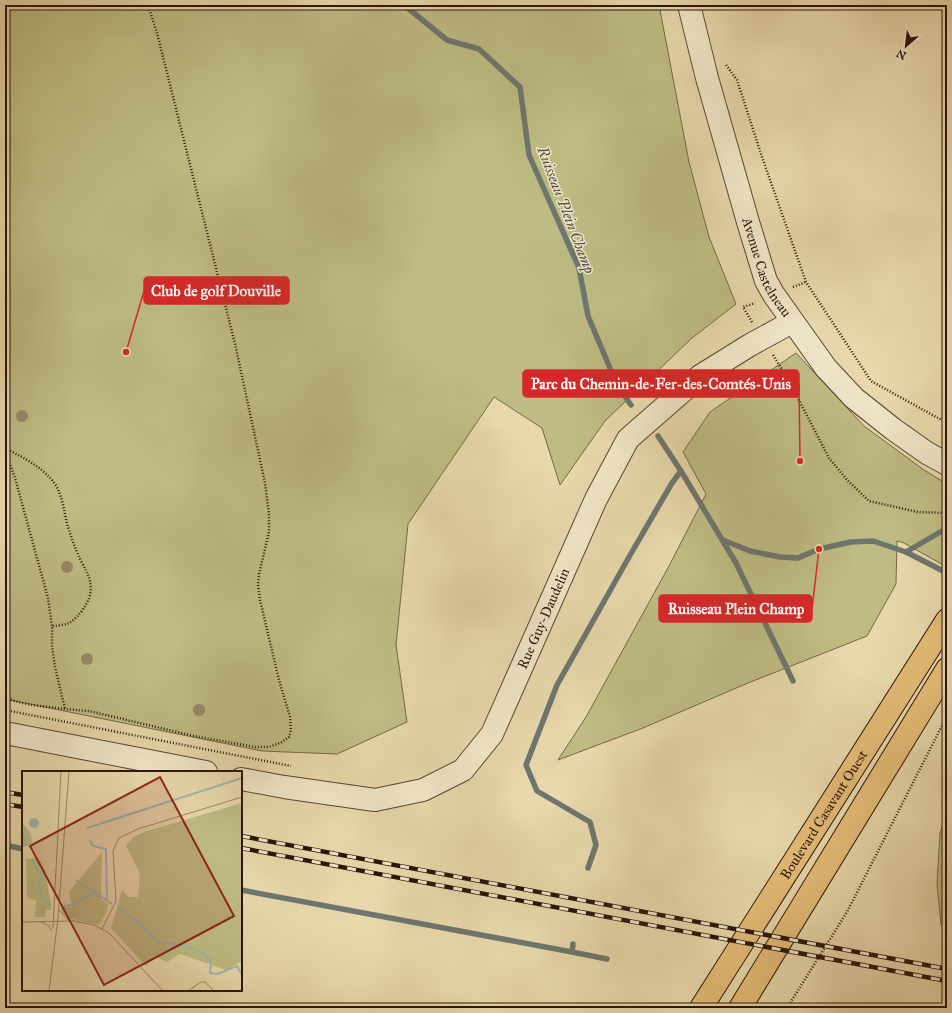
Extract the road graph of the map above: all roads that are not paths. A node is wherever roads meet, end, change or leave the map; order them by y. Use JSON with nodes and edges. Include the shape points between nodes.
{"nodes":[{"id":1,"x":690,"y":5,"type":"edge"},
{"id":2,"x":792,"y":322,"type":"junction"},
{"id":3,"x":947,"y":464,"type":"edge"},
{"id":4,"x":947,"y":620,"type":"edge"},
{"id":5,"x":947,"y":669,"type":"edge"},
{"id":6,"x":5,"y":733,"type":"edge"},
{"id":7,"x":201,"y":771,"type":"edge"},
{"id":8,"x":242,"y":779,"type":"edge"},
{"id":9,"x":701,"y":1008,"type":"edge"},
{"id":10,"x":740,"y":1008,"type":"edge"}],
"edges":[{"from":1,"to":2,"type":"street","name":"Avenue Castelneau","via":[[707,78],[766,280]]},
{"from":2,"to":3,"type":"street","name":"Avenue Castelneau","via":[[826,368],[854,398],[893,429]]},
{"from":2,"to":8,"type":"street","name":"Rue Guy-Daudelin","via":[[700,376],[628,439],[596,499],[492,734],[463,770],[423,790],[375,800]]},
{"from":4,"to":9,"type":"main road","name":"Boulevard Casavant Ouest"},
{"from":5,"to":10,"type":"main road","name":"Boulevard Casavant Ouest"},
{"from":6,"to":7,"type":"street"}]}
